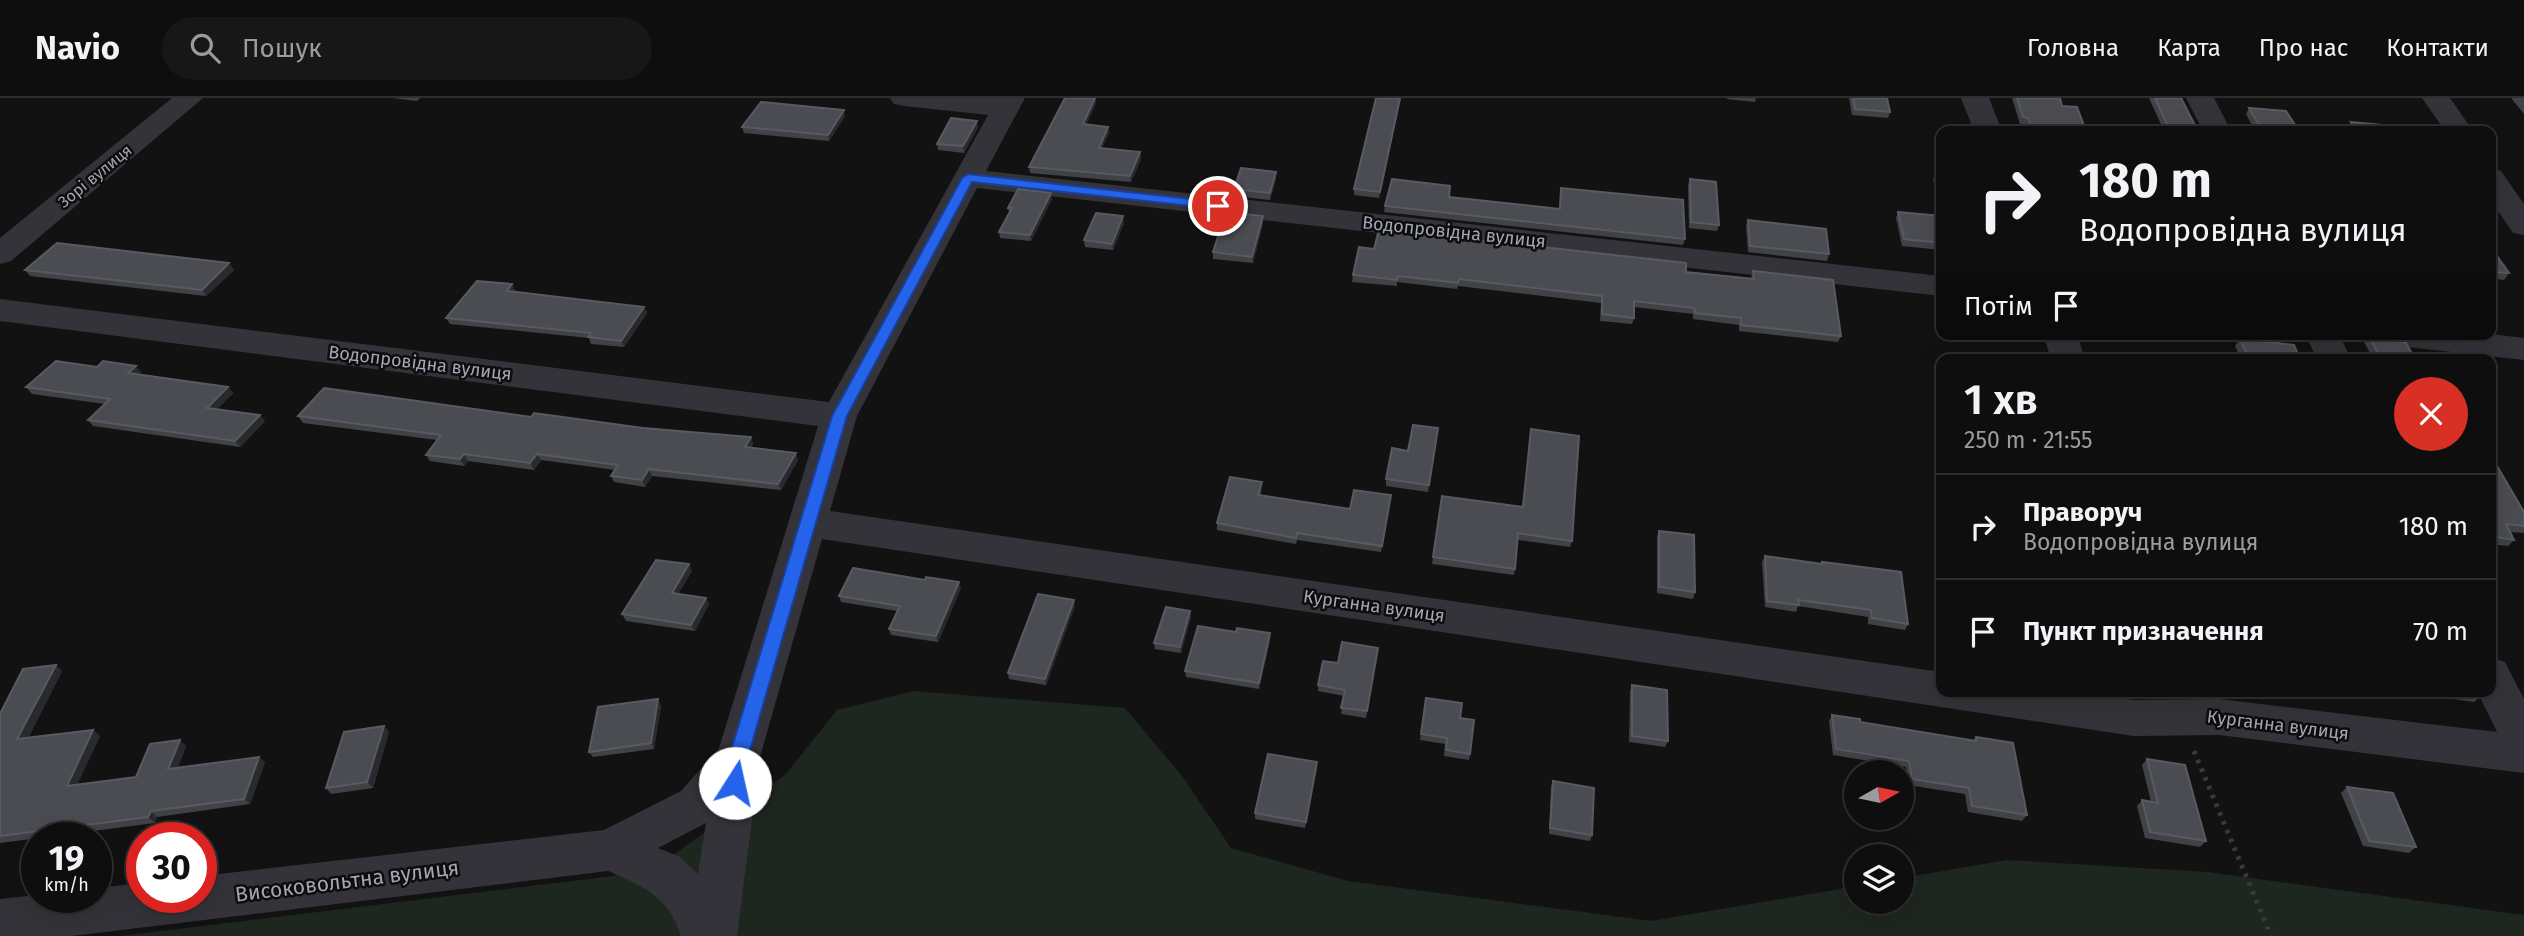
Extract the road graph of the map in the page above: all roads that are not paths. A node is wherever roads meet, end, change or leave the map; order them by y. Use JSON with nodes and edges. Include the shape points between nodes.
{"nodes":[{"id":1,"x":189,"y":98,"type":"edge"},
{"id":2,"x":904,"y":98,"type":"edge"},
{"id":3,"x":1975,"y":98,"type":"edge"},
{"id":4,"x":2200,"y":98,"type":"edge"},
{"id":5,"x":2436,"y":98,"type":"edge"},
{"id":6,"x":1008,"y":103,"type":"edge"},
{"id":7,"x":1985,"y":126,"type":"edge"},
{"id":8,"x":2214,"y":126,"type":"edge"},
{"id":9,"x":2456,"y":126,"type":"edge"},
{"id":10,"x":968,"y":178,"type":"junction"},
{"id":11,"x":2496,"y":186,"type":"edge"},
{"id":12,"x":2524,"y":226,"type":"edge"},
{"id":13,"x":0,"y":254,"type":"edge"},
{"id":14,"x":1936,"y":285,"type":"edge"},
{"id":15,"x":0,"y":310,"type":"edge"},
{"id":16,"x":2443,"y":340,"type":"edge"},
{"id":17,"x":2524,"y":349,"type":"edge"},
{"id":18,"x":839,"y":416,"type":"junction"},
{"id":19,"x":807,"y":522,"type":"junction"},
{"id":20,"x":2496,"y":686,"type":"edge"},
{"id":21,"x":1936,"y":689,"type":"edge"},
{"id":22,"x":1990,"y":697,"type":"edge"},
{"id":23,"x":2176,"y":705,"type":"edge"},
{"id":24,"x":2524,"y":743,"type":"edge"},
{"id":25,"x":2524,"y":754,"type":"edge"},
{"id":26,"x":738,"y":757,"type":"junction"},
{"id":27,"x":610,"y":850,"type":"junction"},
{"id":28,"x":0,"y":922,"type":"edge"},
{"id":29,"x":705,"y":936,"type":"edge"},
{"id":30,"x":713,"y":936,"type":"edge"}],
"edges":[{"from":1,"to":13,"type":"street","name":"Зорі вулиця"},
{"from":2,"to":6,"type":"street"},
{"from":3,"to":7,"type":"street"},
{"from":4,"to":8,"type":"street"},
{"from":5,"to":9,"type":"street"},
{"from":6,"to":10,"type":"street"},
{"from":10,"to":14,"type":"street","name":"Водопровідна вулиця"},
{"from":10,"to":18,"type":"street"},
{"from":11,"to":12,"type":"street"},
{"from":15,"to":18,"type":"street","name":"Водопровідна вулиця"},
{"from":16,"to":17,"type":"street"},
{"from":18,"to":19,"type":"street"},
{"from":19,"to":21,"type":"street","name":"Курганна вулиця"},
{"from":19,"to":26,"type":"street"},
{"from":20,"to":24,"type":"street"},
{"from":22,"to":23,"type":"street","name":"Курганна вулиця","via":[[2134,718]]},
{"from":23,"to":25,"type":"street","name":"Курганна вулиця","via":[[2219,717]]},
{"from":26,"to":27,"type":"street","name":"Високовольтна вулиця","via":[[697,805]]},
{"from":26,"to":30,"type":"street"},
{"from":27,"to":28,"type":"street","name":"Високовольтна вулиця"},
{"from":27,"to":29,"type":"street","name":"Високовольтна вулиця","via":[[663,872],[695,904]]}]}
